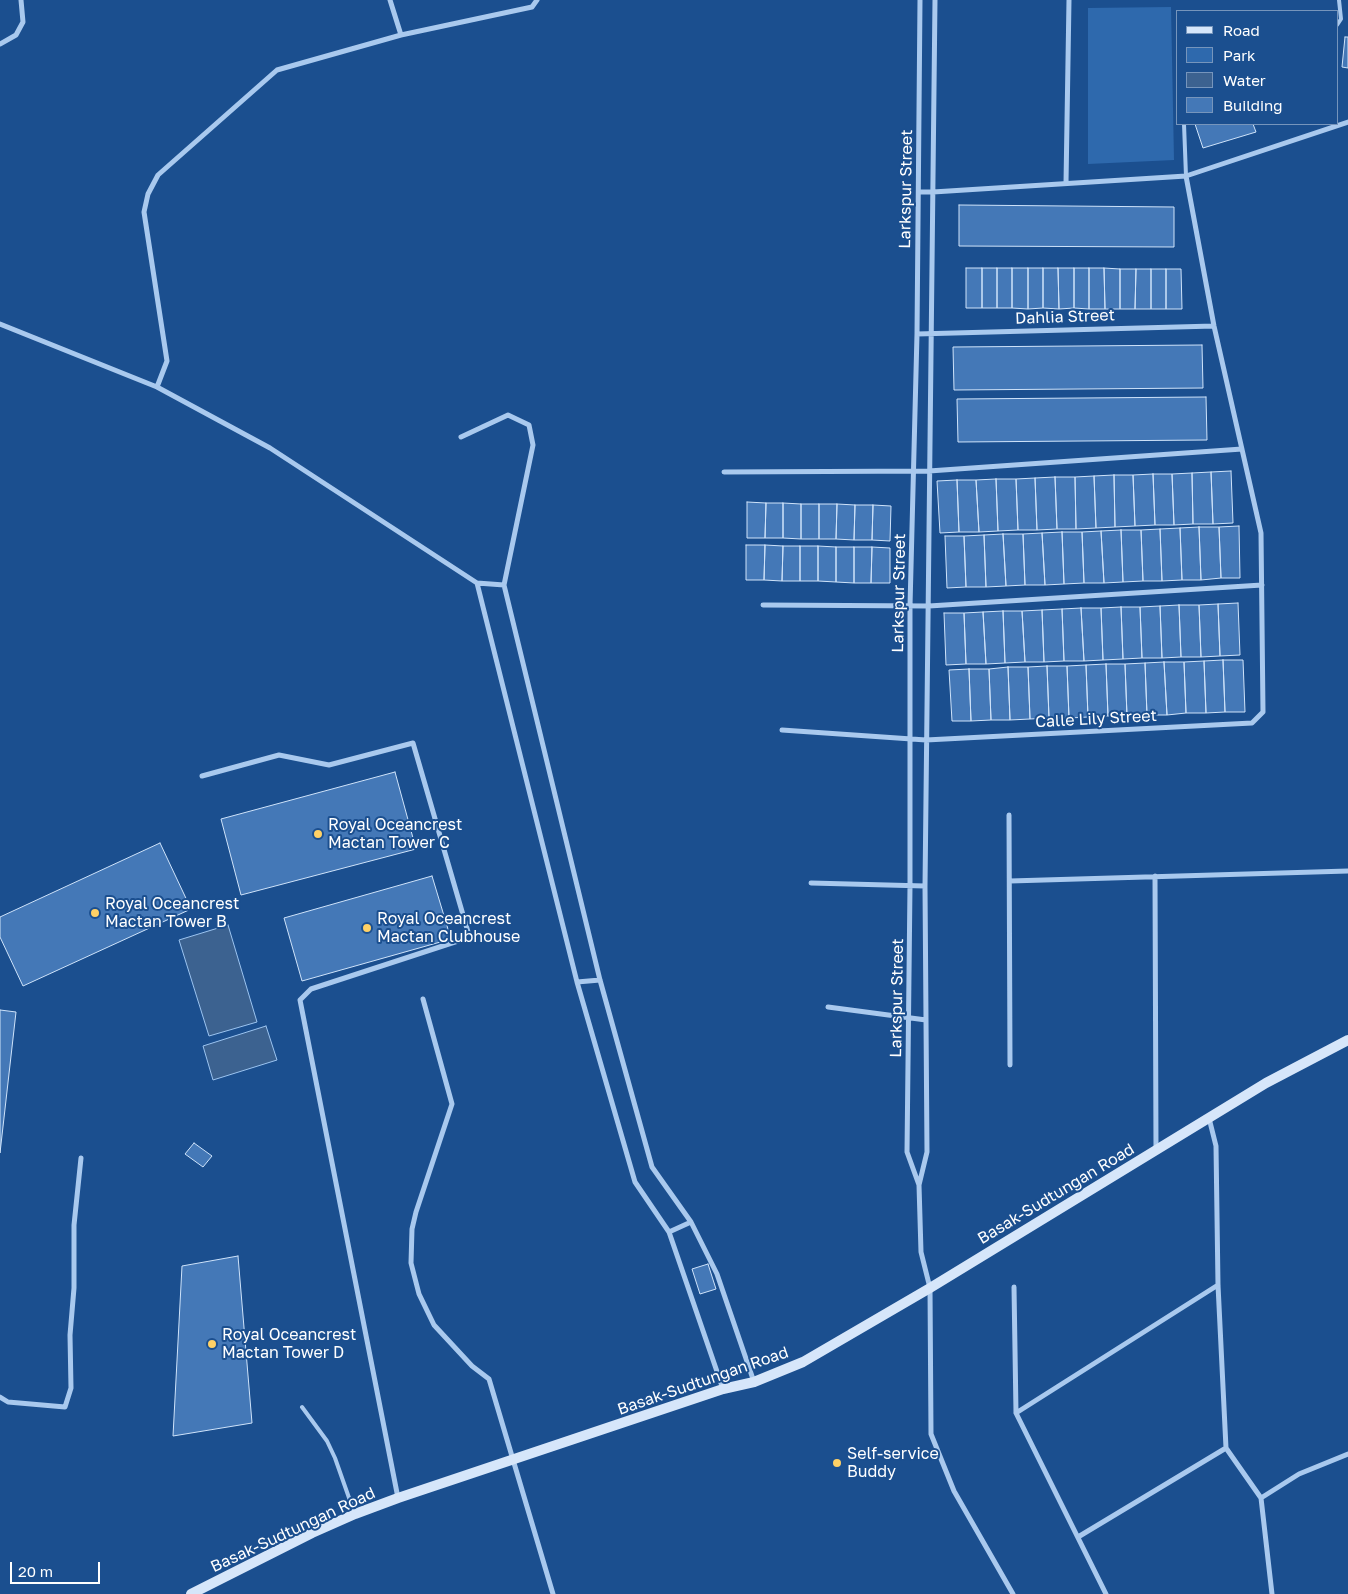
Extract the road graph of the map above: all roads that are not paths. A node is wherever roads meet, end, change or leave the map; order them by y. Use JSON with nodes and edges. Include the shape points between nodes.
{"nodes":[{"id":1,"x":21,"y":0,"type":"edge"},
{"id":2,"x":390,"y":0,"type":"edge"},
{"id":3,"x":537,"y":0,"type":"edge"},
{"id":4,"x":920,"y":0,"type":"edge"},
{"id":5,"x":935,"y":0,"type":"edge"},
{"id":6,"x":1069,"y":0,"type":"edge"},
{"id":7,"x":1339,"y":0,"type":"edge"},
{"id":8,"x":1338,"y":23,"type":"edge"},
{"id":9,"x":401,"y":35,"type":"junction"},
{"id":10,"x":0,"y":44,"type":"edge"},
{"id":11,"x":1348,"y":122,"type":"edge"},
{"id":12,"x":1184,"y":125,"type":"edge"},
{"id":13,"x":1186,"y":176,"type":"junction"},
{"id":14,"x":1066,"y":183,"type":"junction"},
{"id":15,"x":919,"y":192,"type":"junction"},
{"id":16,"x":933,"y":192,"type":"junction"},
{"id":17,"x":0,"y":324,"type":"edge"},
{"id":18,"x":1214,"y":326,"type":"junction"},
{"id":19,"x":930,"y":333,"type":"junction"},
{"id":20,"x":917,"y":334,"type":"junction"},
{"id":21,"x":157,"y":387,"type":"junction"},
{"id":22,"x":461,"y":437,"type":"dead end"},
{"id":23,"x":1242,"y":449,"type":"junction"},
{"id":24,"x":913,"y":471,"type":"junction"},
{"id":25,"x":929,"y":471,"type":"junction"},
{"id":26,"x":724,"y":472,"type":"dead end"},
{"id":27,"x":477,"y":583,"type":"junction"},
{"id":28,"x":1262,"y":585,"type":"junction"},
{"id":29,"x":504,"y":586,"type":"junction"},
{"id":30,"x":763,"y":605,"type":"dead end"},
{"id":31,"x":910,"y":606,"type":"junction"},
{"id":32,"x":929,"y":606,"type":"junction"},
{"id":33,"x":782,"y":730,"type":"dead end"},
{"id":34,"x":911,"y":739,"type":"junction"},
{"id":35,"x":926,"y":740,"type":"junction"},
{"id":36,"x":202,"y":776,"type":"dead end"},
{"id":37,"x":1009,"y":815,"type":"dead end"},
{"id":38,"x":1348,"y":871,"type":"edge"},
{"id":39,"x":1155,"y":876,"type":"junction"},
{"id":40,"x":1010,"y":881,"type":"junction"},
{"id":41,"x":811,"y":883,"type":"dead end"},
{"id":42,"x":910,"y":886,"type":"junction"},
{"id":43,"x":925,"y":886,"type":"junction"},
{"id":44,"x":600,"y":980,"type":"junction"},
{"id":45,"x":576,"y":982,"type":"junction"},
{"id":46,"x":423,"y":999,"type":"dead end"},
{"id":47,"x":828,"y":1007,"type":"dead end"},
{"id":48,"x":909,"y":1018,"type":"junction"},
{"id":49,"x":926,"y":1020,"type":"junction"},
{"id":50,"x":1348,"y":1040,"type":"edge"},
{"id":51,"x":1010,"y":1065,"type":"dead end"},
{"id":52,"x":1209,"y":1118,"type":"junction"},
{"id":53,"x":1156,"y":1151,"type":"junction"},
{"id":54,"x":81,"y":1158,"type":"dead end"},
{"id":55,"x":919,"y":1185,"type":"junction"},
{"id":56,"x":691,"y":1222,"type":"junction"},
{"id":57,"x":669,"y":1232,"type":"junction"},
{"id":58,"x":1218,"y":1285,"type":"junction"},
{"id":59,"x":1014,"y":1287,"type":"dead end"},
{"id":60,"x":930,"y":1288,"type":"junction"},
{"id":61,"x":754,"y":1382,"type":"junction"},
{"id":62,"x":723,"y":1390,"type":"junction"},
{"id":63,"x":0,"y":1397,"type":"edge"},
{"id":64,"x":302,"y":1408,"type":"dead end"},
{"id":65,"x":1016,"y":1413,"type":"junction"},
{"id":66,"x":1226,"y":1448,"type":"junction"},
{"id":67,"x":1348,"y":1454,"type":"edge"},
{"id":68,"x":514,"y":1460,"type":"junction"},
{"id":69,"x":398,"y":1498,"type":"junction"},
{"id":70,"x":1261,"y":1498,"type":"junction"},
{"id":71,"x":355,"y":1514,"type":"junction"},
{"id":72,"x":1078,"y":1538,"type":"junction"},
{"id":73,"x":191,"y":1594,"type":"edge"},
{"id":74,"x":553,"y":1594,"type":"edge"},
{"id":75,"x":1013,"y":1594,"type":"edge"},
{"id":76,"x":1106,"y":1594,"type":"edge"},
{"id":77,"x":1272,"y":1594,"type":"edge"}],
"edges":[{"from":1,"to":10,"type":"street","via":[[23,22],[16,35]]},
{"from":2,"to":9,"type":"street"},
{"from":3,"to":9,"type":"street","via":[[532,7]]},
{"from":4,"to":15,"type":"street","name":"Larkspur Street"},
{"from":5,"to":16,"type":"street","name":"Larkspur Street"},
{"from":6,"to":14,"type":"street"},
{"from":7,"to":8,"type":"lane"},
{"from":9,"to":21,"type":"street","via":[[277,70],[158,175],[148,194],[144,212],[167,360]]},
{"from":11,"to":13,"type":"street"},
{"from":12,"to":13,"type":"lane"},
{"from":13,"to":14,"type":"street"},
{"from":13,"to":18,"type":"street"},
{"from":14,"to":16,"type":"street"},
{"from":15,"to":16,"type":"street"},
{"from":15,"to":20,"type":"street","name":"Larkspur Street"},
{"from":16,"to":19,"type":"street","name":"Larkspur Street"},
{"from":17,"to":21,"type":"street"},
{"from":18,"to":19,"type":"street","name":"Dahlia Street"},
{"from":18,"to":23,"type":"street"},
{"from":19,"to":20,"type":"street","name":"Dahlia Street"},
{"from":19,"to":25,"type":"street","name":"Larkspur Street"},
{"from":20,"to":24,"type":"street","name":"Larkspur Street"},
{"from":21,"to":27,"type":"street","via":[[270,448]]},
{"from":22,"to":29,"type":"street","via":[[508,415],[528,425],[533,445]]},
{"from":23,"to":25,"type":"street"},
{"from":23,"to":28,"type":"street","via":[[1261,533]]},
{"from":24,"to":25,"type":"street"},
{"from":24,"to":26,"type":"street"},
{"from":24,"to":31,"type":"street","name":"Larkspur Street"},
{"from":25,"to":32,"type":"street","name":"Larkspur Street"},
{"from":27,"to":29,"type":"street"},
{"from":27,"to":45,"type":"street"},
{"from":28,"to":32,"type":"street"},
{"from":28,"to":35,"type":"street","name":"Calle Lily Street","via":[[1263,712],[1252,723]]},
{"from":29,"to":44,"type":"street"},
{"from":30,"to":31,"type":"street"},
{"from":31,"to":32,"type":"street"},
{"from":31,"to":34,"type":"street","name":"Larkspur Street"},
{"from":32,"to":35,"type":"street","name":"Larkspur Street"},
{"from":33,"to":34,"type":"street","name":"Calle Lily Street"},
{"from":34,"to":35,"type":"street","name":"Calle Lily Street"},
{"from":34,"to":42,"type":"street","name":"Larkspur Street"},
{"from":35,"to":43,"type":"street","name":"Larkspur Street"},
{"from":36,"to":69,"type":"street","via":[[279,755],[329,765],[413,743],[468,932],[461,940],[311,989],[300,1000]]},
{"from":37,"to":40,"type":"street"},
{"from":38,"to":39,"type":"street"},
{"from":39,"to":40,"type":"street"},
{"from":39,"to":53,"type":"street"},
{"from":40,"to":51,"type":"street"},
{"from":41,"to":42,"type":"street"},
{"from":42,"to":43,"type":"street"},
{"from":42,"to":48,"type":"street","name":"Larkspur Street"},
{"from":43,"to":49,"type":"street","name":"Larkspur Street"},
{"from":44,"to":45,"type":"street"},
{"from":44,"to":56,"type":"street","via":[[652,1167]]},
{"from":45,"to":57,"type":"street","via":[[635,1182]]},
{"from":46,"to":68,"type":"street","via":[[452,1104],[416,1212],[410,1264],[419,1294],[434,1325],[472,1366],[489,1379]]},
{"from":47,"to":48,"type":"street"},
{"from":48,"to":49,"type":"street"},
{"from":48,"to":55,"type":"street","name":"Larkspur Street","via":[[907,1152]]},
{"from":49,"to":55,"type":"street","name":"Larkspur Street","via":[[927,1152]]},
{"from":50,"to":52,"type":"street","name":"Basak-Sudtungan Road","via":[[1266,1083]]},
{"from":52,"to":53,"type":"street","name":"Basak-Sudtungan Road"},
{"from":52,"to":58,"type":"street","via":[[1216,1146]]},
{"from":53,"to":60,"type":"street","name":"Basak-Sudtungan Road"},
{"from":54,"to":63,"type":"street","via":[[74,1226],[71,1388],[65,1407],[8,1402]]},
{"from":55,"to":60,"type":"street","name":"Larkspur Street","via":[[922,1252]]},
{"from":56,"to":57,"type":"street"},
{"from":56,"to":61,"type":"street","via":[[717,1274]]},
{"from":57,"to":62,"type":"street"},
{"from":58,"to":65,"type":"street"},
{"from":58,"to":66,"type":"street"},
{"from":59,"to":65,"type":"street"},
{"from":60,"to":61,"type":"street","name":"Basak-Sudtungan Road","via":[[803,1362]]},
{"from":60,"to":75,"type":"street","name":"Larkspur Street","via":[[931,1434],[954,1491]]},
{"from":61,"to":62,"type":"street","name":"Basak-Sudtungan Road"},
{"from":62,"to":68,"type":"street","name":"Basak-Sudtungan Road"},
{"from":64,"to":71,"type":"lane","via":[[327,1441]]},
{"from":65,"to":72,"type":"street"},
{"from":66,"to":70,"type":"street"},
{"from":66,"to":72,"type":"street"},
{"from":67,"to":70,"type":"street","via":[[1299,1474]]},
{"from":68,"to":69,"type":"street","name":"Basak-Sudtungan Road"},
{"from":68,"to":74,"type":"street"},
{"from":69,"to":71,"type":"street","name":"Basak-Sudtungan Road"},
{"from":70,"to":77,"type":"street"},
{"from":71,"to":73,"type":"street","name":"Basak-Sudtungan Road"},
{"from":72,"to":76,"type":"street"}]}
